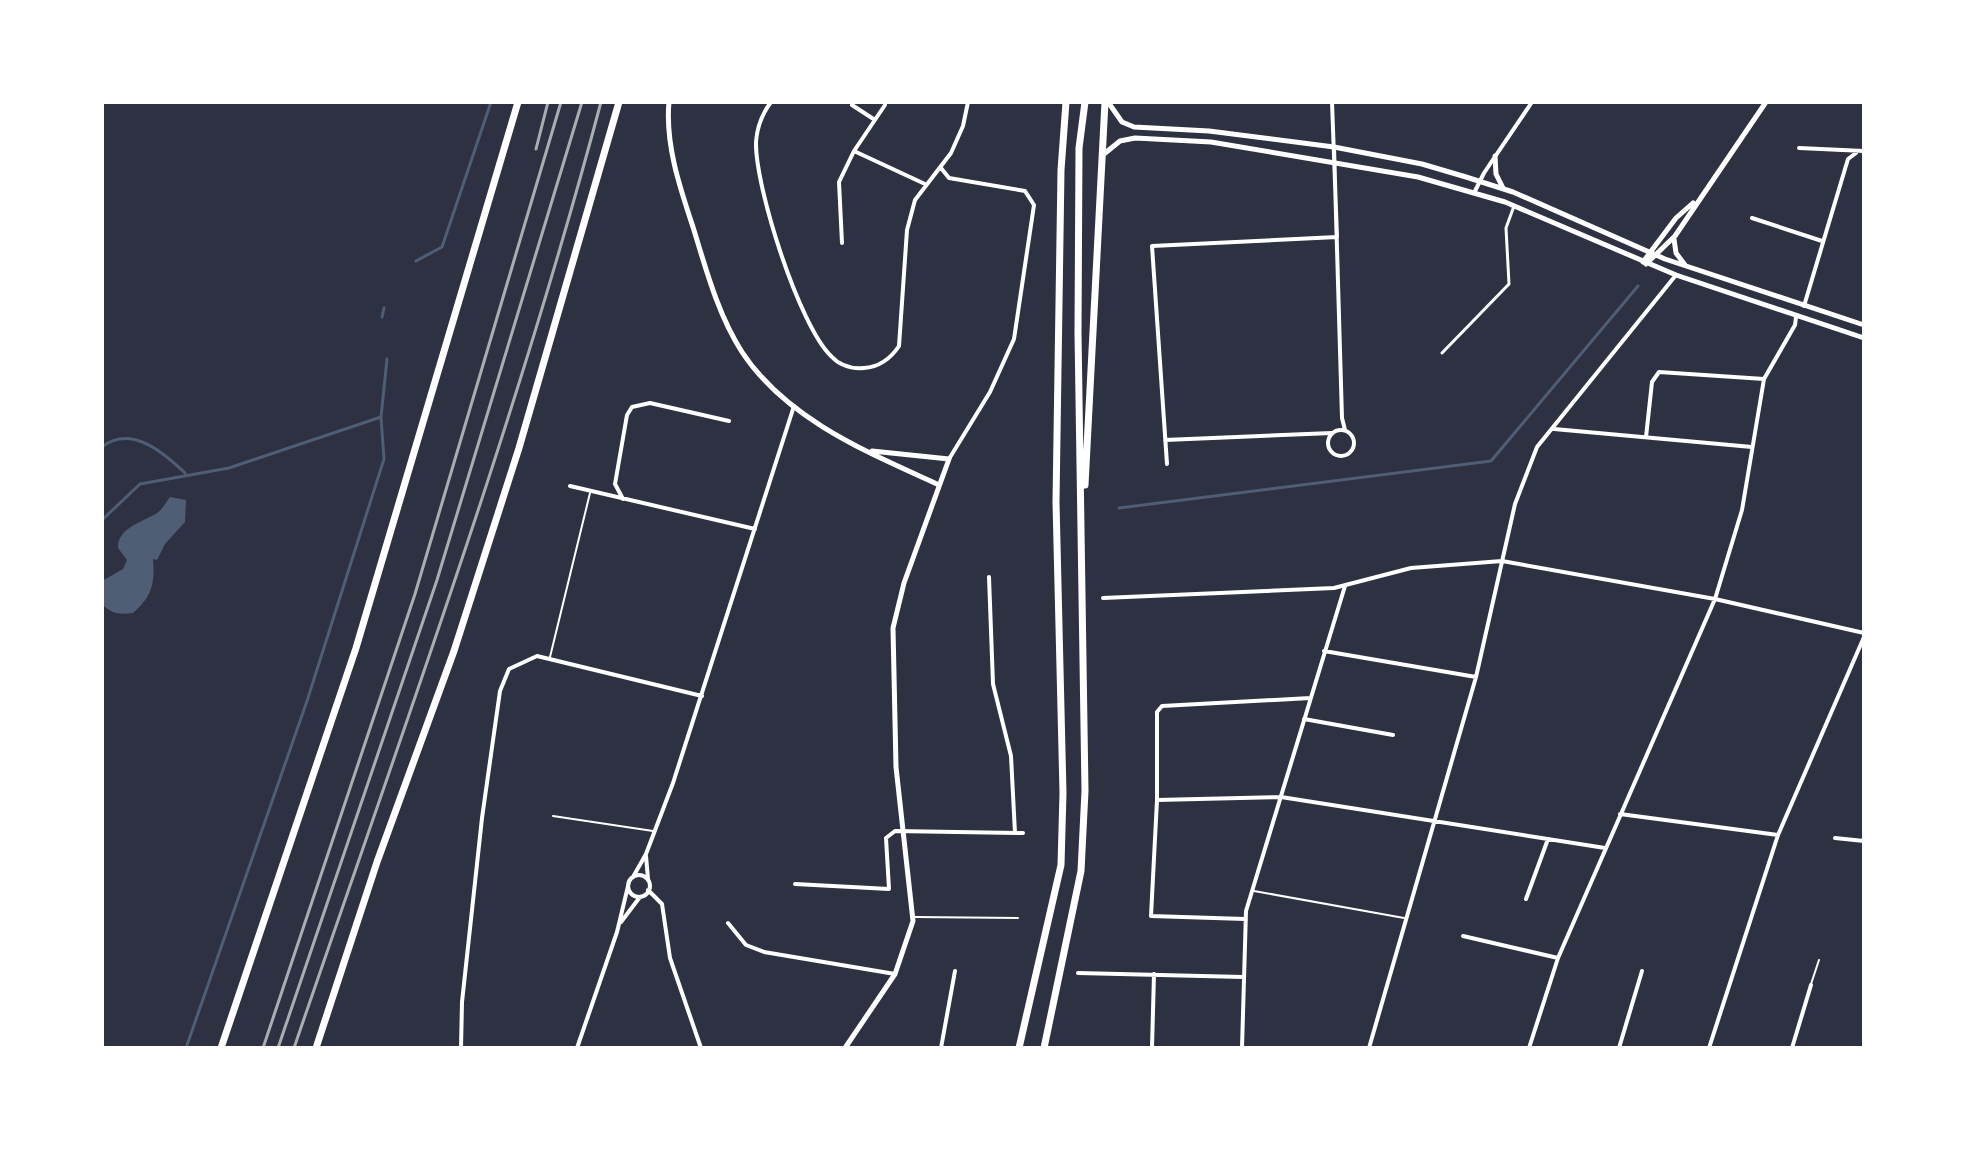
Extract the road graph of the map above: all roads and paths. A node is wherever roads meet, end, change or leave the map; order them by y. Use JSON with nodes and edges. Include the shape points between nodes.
{"nodes":[{"id":1,"x":518,"y":102,"type":"edge"},
{"id":2,"x":619,"y":102,"type":"edge"},
{"id":3,"x":669,"y":102,"type":"edge"},
{"id":4,"x":771,"y":102,"type":"edge"},
{"id":5,"x":854,"y":102,"type":"edge"},
{"id":6,"x":968,"y":102,"type":"edge"},
{"id":7,"x":1066,"y":102,"type":"edge"},
{"id":8,"x":1085,"y":102,"type":"edge"},
{"id":9,"x":1107,"y":102,"type":"edge"},
{"id":10,"x":1332,"y":102,"type":"edge"},
{"id":11,"x":1532,"y":102,"type":"edge"},
{"id":12,"x":1764,"y":102,"type":"edge"},
{"id":13,"x":885,"y":105,"type":"dead end"},
{"id":14,"x":875,"y":120,"type":"junction"},
{"id":15,"x":1334,"y":147,"type":"junction"},
{"id":16,"x":1799,"y":148,"type":"dead end"},
{"id":17,"x":854,"y":151,"type":"junction"},
{"id":18,"x":1864,"y":151,"type":"edge"},
{"id":19,"x":1856,"y":153,"type":"junction"},
{"id":20,"x":1495,"y":156,"type":"junction"},
{"id":21,"x":1102,"y":158,"type":"junction"},
{"id":22,"x":1335,"y":160,"type":"junction"},
{"id":23,"x":941,"y":168,"type":"junction"},
{"id":24,"x":1479,"y":180,"type":"junction"},
{"id":25,"x":925,"y":184,"type":"junction"},
{"id":26,"x":1503,"y":189,"type":"junction"},
{"id":27,"x":1474,"y":193,"type":"junction"},
{"id":28,"x":1697,"y":199,"type":"junction"},
{"id":29,"x":1514,"y":206,"type":"junction"},
{"id":30,"x":1752,"y":218,"type":"dead end"},
{"id":31,"x":1675,"y":236,"type":"junction"},
{"id":32,"x":1337,"y":237,"type":"junction"},
{"id":33,"x":1659,"y":240,"type":"junction"},
{"id":34,"x":1822,"y":241,"type":"junction"},
{"id":35,"x":842,"y":243,"type":"dead end"},
{"id":36,"x":1639,"y":248,"type":"junction"},
{"id":37,"x":1650,"y":253,"type":"junction"},
{"id":38,"x":1657,"y":256,"type":"junction"},
{"id":39,"x":1645,"y":263,"type":"junction"},
{"id":40,"x":1686,"y":266,"type":"junction"},
{"id":41,"x":1676,"y":275,"type":"junction"},
{"id":42,"x":1804,"y":306,"type":"junction"},
{"id":43,"x":1796,"y":317,"type":"junction"},
{"id":44,"x":1864,"y":325,"type":"edge"},
{"id":45,"x":1864,"y":338,"type":"edge"},
{"id":46,"x":1442,"y":353,"type":"dead end"},
{"id":47,"x":1764,"y":379,"type":"junction"},
{"id":48,"x":794,"y":406,"type":"junction"},
{"id":49,"x":729,"y":421,"type":"dead end"},
{"id":50,"x":1554,"y":429,"type":"junction"},
{"id":51,"x":1345,"y":430,"type":"junction"},
{"id":52,"x":1332,"y":433,"type":"junction"},
{"id":53,"x":1646,"y":438,"type":"junction"},
{"id":54,"x":1165,"y":440,"type":"junction"},
{"id":55,"x":1752,"y":447,"type":"junction"},
{"id":56,"x":872,"y":451,"type":"junction"},
{"id":57,"x":949,"y":459,"type":"junction"},
{"id":58,"x":1167,"y":464,"type":"dead end"},
{"id":59,"x":937,"y":484,"type":"junction"},
{"id":60,"x":570,"y":486,"type":"dead end"},
{"id":61,"x":590,"y":491,"type":"junction"},
{"id":62,"x":623,"y":499,"type":"junction"},
{"id":63,"x":755,"y":529,"type":"junction"},
{"id":64,"x":1081,"y":551,"type":"junction"},
{"id":65,"x":1502,"y":561,"type":"junction"},
{"id":66,"x":989,"y":577,"type":"dead end"},
{"id":67,"x":1345,"y":586,"type":"junction"},
{"id":68,"x":1103,"y":598,"type":"dead end"},
{"id":69,"x":1715,"y":599,"type":"junction"},
{"id":70,"x":1864,"y":635,"type":"edge"},
{"id":71,"x":1323,"y":651,"type":"junction"},
{"id":72,"x":550,"y":659,"type":"junction"},
{"id":73,"x":1476,"y":677,"type":"junction"},
{"id":74,"x":702,"y":696,"type":"junction"},
{"id":75,"x":1310,"y":698,"type":"junction"},
{"id":76,"x":1304,"y":719,"type":"junction"},
{"id":77,"x":1393,"y":735,"type":"dead end"},
{"id":78,"x":1281,"y":797,"type":"junction"},
{"id":79,"x":1157,"y":800,"type":"junction"},
{"id":80,"x":1620,"y":814,"type":"junction"},
{"id":81,"x":553,"y":816,"type":"dead end"},
{"id":82,"x":1433,"y":819,"type":"junction"},
{"id":83,"x":654,"y":831,"type":"junction"},
{"id":84,"x":904,"y":831,"type":"junction"},
{"id":85,"x":1015,"y":833,"type":"junction"},
{"id":86,"x":1023,"y":833,"type":"dead end"},
{"id":87,"x":1778,"y":835,"type":"junction"},
{"id":88,"x":1835,"y":838,"type":"dead end"},
{"id":89,"x":1548,"y":839,"type":"junction"},
{"id":90,"x":1864,"y":841,"type":"edge"},
{"id":91,"x":1605,"y":848,"type":"junction"},
{"id":92,"x":646,"y":854,"type":"junction"},
{"id":93,"x":648,"y":879,"type":"junction"},
{"id":94,"x":631,"y":880,"type":"junction"},
{"id":95,"x":795,"y":884,"type":"dead end"},
{"id":96,"x":648,"y":890,"type":"junction"},
{"id":97,"x":1254,"y":891,"type":"junction"},
{"id":98,"x":642,"y":896,"type":"junction"},
{"id":99,"x":1526,"y":899,"type":"dead end"},
{"id":100,"x":913,"y":917,"type":"junction"},
{"id":101,"x":1018,"y":918,"type":"dead end"},
{"id":102,"x":1405,"y":918,"type":"junction"},
{"id":103,"x":1245,"y":919,"type":"junction"},
{"id":104,"x":728,"y":923,"type":"dead end"},
{"id":105,"x":617,"y":932,"type":"junction"},
{"id":106,"x":1463,"y":936,"type":"dead end"},
{"id":107,"x":1558,"y":958,"type":"junction"},
{"id":108,"x":1819,"y":960,"type":"dead end"},
{"id":109,"x":955,"y":971,"type":"dead end"},
{"id":110,"x":1642,"y":971,"type":"dead end"},
{"id":111,"x":1078,"y":973,"type":"dead end"},
{"id":112,"x":895,"y":974,"type":"junction"},
{"id":113,"x":1154,"y":974,"type":"junction"},
{"id":114,"x":1243,"y":977,"type":"junction"},
{"id":115,"x":1811,"y":985,"type":"joint"},
{"id":116,"x":221,"y":1048,"type":"edge"},
{"id":117,"x":316,"y":1048,"type":"edge"},
{"id":118,"x":461,"y":1048,"type":"edge"},
{"id":119,"x":577,"y":1048,"type":"edge"},
{"id":120,"x":701,"y":1048,"type":"edge"},
{"id":121,"x":845,"y":1048,"type":"edge"},
{"id":122,"x":941,"y":1048,"type":"edge"},
{"id":123,"x":1019,"y":1048,"type":"edge"},
{"id":124,"x":1044,"y":1048,"type":"edge"},
{"id":125,"x":1152,"y":1048,"type":"edge"},
{"id":126,"x":1242,"y":1048,"type":"edge"},
{"id":127,"x":1369,"y":1048,"type":"edge"},
{"id":128,"x":1529,"y":1048,"type":"edge"},
{"id":129,"x":1619,"y":1048,"type":"edge"},
{"id":130,"x":1709,"y":1048,"type":"edge"},
{"id":131,"x":1792,"y":1048,"type":"edge"}],
"edges":[{"from":1,"to":116,"type":"highway","via":[[360,633]]},
{"from":2,"to":117,"type":"highway","via":[[454,651]]},
{"from":3,"to":48,"type":"street","via":[[680,185],[723,315],[751,364]]},
{"from":4,"to":25,"type":"street","via":[[758,129],[758,169],[799,303],[816,338],[843,366],[869,368],[899,346],[907,230]]},
{"from":5,"to":14,"type":"street"},
{"from":6,"to":23,"type":"street","via":[[963,126]]},
{"from":7,"to":123,"type":"highway","via":[[1056,502],[1061,865]]},
{"from":8,"to":64,"type":"highway","via":[[1079,179]]},
{"from":9,"to":15,"type":"street","via":[[1122,122],[1134,127]]},
{"from":9,"to":21,"type":"highway"},
{"from":10,"to":15,"type":"street"},
{"from":11,"to":20,"type":"street"},
{"from":12,"to":28,"type":"street"},
{"from":13,"to":14,"type":"street"},
{"from":14,"to":17,"type":"street"},
{"from":15,"to":22,"type":"street"},
{"from":15,"to":24,"type":"street"},
{"from":16,"to":19,"type":"street"},
{"from":17,"to":25,"type":"street"},
{"from":17,"to":35,"type":"street","via":[[839,182]]},
{"from":18,"to":19,"type":"street"},
{"from":19,"to":34,"type":"street","via":[[1848,159]]},
{"from":20,"to":24,"type":"street"},
{"from":20,"to":26,"type":"street"},
{"from":21,"to":22,"type":"street","via":[[1113,145],[1135,138],[1211,142]]},
{"from":21,"to":64,"type":"highway"},
{"from":22,"to":27,"type":"street"},
{"from":22,"to":32,"type":"street"},
{"from":23,"to":25,"type":"street"},
{"from":23,"to":57,"type":"street","via":[[949,178],[1025,191],[1034,205],[1014,339],[990,392]]},
{"from":24,"to":26,"type":"street"},
{"from":24,"to":27,"type":"street"},
{"from":26,"to":36,"type":"street"},
{"from":27,"to":29,"type":"street"},
{"from":28,"to":31,"type":"street"},
{"from":28,"to":33,"type":"street"},
{"from":29,"to":39,"type":"street"},
{"from":29,"to":46,"type":"street","via":[[1506,228],[1509,284]]},
{"from":30,"to":34,"type":"street"},
{"from":31,"to":38,"type":"street"},
{"from":31,"to":40,"type":"street","via":[[1676,253]]},
{"from":32,"to":51,"type":"street"},
{"from":32,"to":54,"type":"street","via":[[1152,246]]},
{"from":33,"to":36,"type":"street"},
{"from":33,"to":37,"type":"street"},
{"from":34,"to":42,"type":"street"},
{"from":36,"to":37,"type":"street"},
{"from":37,"to":38,"type":"street"},
{"from":37,"to":39,"type":"street"},
{"from":38,"to":39,"type":"street"},
{"from":38,"to":40,"type":"street"},
{"from":39,"to":41,"type":"street"},
{"from":40,"to":42,"type":"street"},
{"from":41,"to":43,"type":"street"},
{"from":41,"to":50,"type":"street"},
{"from":42,"to":44,"type":"street"},
{"from":43,"to":45,"type":"street"},
{"from":43,"to":47,"type":"street"},
{"from":47,"to":53,"type":"street","via":[[1659,372],[1652,382]]},
{"from":47,"to":55,"type":"street"},
{"from":48,"to":56,"type":"street"},
{"from":48,"to":63,"type":"street"},
{"from":49,"to":62,"type":"street","via":[[650,403],[632,407],[615,484]]},
{"from":50,"to":53,"type":"street"},
{"from":50,"to":65,"type":"street","via":[[1537,447],[1516,501]]},
{"from":51,"to":52,"type":"street"},
{"from":51,"to":52,"type":"street","via":[[1354,442],[1343,456],[1329,450]]},
{"from":52,"to":54,"type":"street"},
{"from":53,"to":55,"type":"street"},
{"from":54,"to":58,"type":"street"},
{"from":55,"to":69,"type":"street","via":[[1742,510]]},
{"from":56,"to":57,"type":"street"},
{"from":56,"to":59,"type":"street"},
{"from":57,"to":59,"type":"street"},
{"from":59,"to":84,"type":"street","via":[[893,628],[893,726]]},
{"from":60,"to":61,"type":"street"},
{"from":61,"to":62,"type":"street"},
{"from":61,"to":72,"type":"lane"},
{"from":62,"to":63,"type":"street"},
{"from":63,"to":74,"type":"street"},
{"from":64,"to":124,"type":"highway","via":[[1081,871]]},
{"from":65,"to":67,"type":"street","via":[[1411,568]]},
{"from":65,"to":69,"type":"street"},
{"from":65,"to":73,"type":"street"},
{"from":66,"to":85,"type":"street","via":[[993,684],[1011,756]]},
{"from":67,"to":68,"type":"street"},
{"from":67,"to":71,"type":"street"},
{"from":69,"to":70,"type":"street"},
{"from":69,"to":80,"type":"street"},
{"from":70,"to":87,"type":"street"},
{"from":71,"to":73,"type":"street"},
{"from":71,"to":75,"type":"street"},
{"from":72,"to":74,"type":"street"},
{"from":72,"to":118,"type":"street","via":[[537,656],[503,677],[462,1002]]},
{"from":73,"to":82,"type":"street"},
{"from":74,"to":83,"type":"street"},
{"from":75,"to":76,"type":"street"},
{"from":75,"to":79,"type":"street","via":[[1162,706],[1155,718]]},
{"from":76,"to":77,"type":"street"},
{"from":76,"to":78,"type":"street"},
{"from":78,"to":79,"type":"street"},
{"from":78,"to":82,"type":"street"},
{"from":78,"to":97,"type":"street"},
{"from":79,"to":103,"type":"street","via":[[1151,916]]},
{"from":80,"to":87,"type":"street"},
{"from":80,"to":91,"type":"street"},
{"from":81,"to":83,"type":"lane"},
{"from":82,"to":89,"type":"street"},
{"from":82,"to":102,"type":"street"},
{"from":83,"to":92,"type":"street"},
{"from":84,"to":85,"type":"street"},
{"from":84,"to":95,"type":"street","via":[[886,838],[889,889]]},
{"from":84,"to":100,"type":"street"},
{"from":85,"to":86,"type":"street"},
{"from":87,"to":130,"type":"street"},
{"from":88,"to":90,"type":"street"},
{"from":89,"to":91,"type":"street"},
{"from":89,"to":99,"type":"street"},
{"from":91,"to":107,"type":"street"},
{"from":92,"to":93,"type":"street"},
{"from":92,"to":94,"type":"street"},
{"from":93,"to":94,"type":"street","via":[[639,875]]},
{"from":93,"to":96,"type":"street"},
{"from":94,"to":98,"type":"street","via":[[633,894]]},
{"from":94,"to":105,"type":"street"},
{"from":96,"to":98,"type":"street"},
{"from":96,"to":120,"type":"street","via":[[662,904],[670,958]]},
{"from":97,"to":102,"type":"lane"},
{"from":97,"to":103,"type":"street"},
{"from":98,"to":105,"type":"street"},
{"from":100,"to":101,"type":"lane"},
{"from":100,"to":112,"type":"street"},
{"from":102,"to":127,"type":"street"},
{"from":103,"to":114,"type":"street"},
{"from":104,"to":112,"type":"street","via":[[746,945],[764,952]]},
{"from":105,"to":119,"type":"street"},
{"from":106,"to":107,"type":"street"},
{"from":107,"to":128,"type":"street"},
{"from":108,"to":115,"type":"lane"},
{"from":109,"to":122,"type":"street"},
{"from":110,"to":129,"type":"street"},
{"from":111,"to":113,"type":"street"},
{"from":112,"to":121,"type":"street"},
{"from":113,"to":114,"type":"street"},
{"from":113,"to":125,"type":"street"},
{"from":114,"to":126,"type":"street"},
{"from":115,"to":131,"type":"street"}]}
